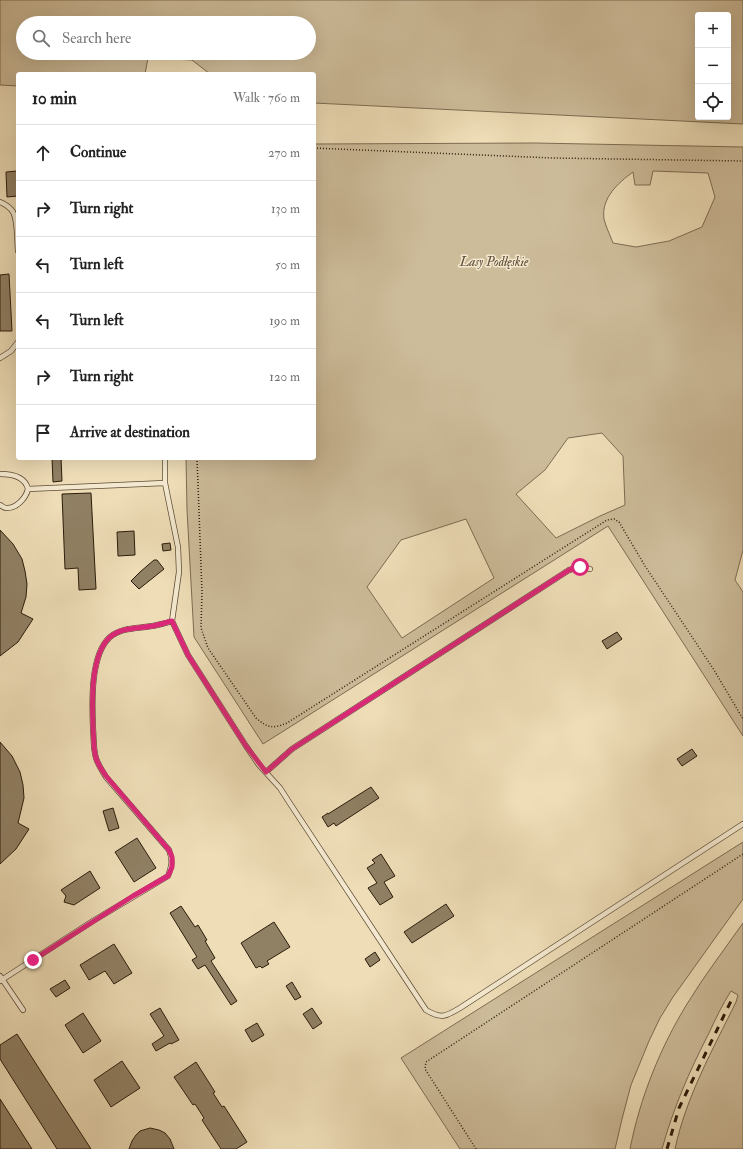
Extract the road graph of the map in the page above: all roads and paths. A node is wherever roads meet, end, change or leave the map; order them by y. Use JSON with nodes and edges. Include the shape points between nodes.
{"nodes":[{"id":1,"x":316,"y":148,"type":"edge"},
{"id":2,"x":743,"y":161,"type":"edge"},
{"id":3,"x":0,"y":202,"type":"edge"},
{"id":4,"x":16,"y":222,"type":"edge"},
{"id":5,"x":16,"y":345,"type":"edge"},
{"id":6,"x":0,"y":358,"type":"edge"},
{"id":7,"x":165,"y":460,"type":"edge"},
{"id":8,"x":197,"y":460,"type":"edge"},
{"id":9,"x":0,"y":474,"type":"edge"},
{"id":10,"x":165,"y":483,"type":"junction"},
{"id":11,"x":28,"y":489,"type":"junction"},
{"id":12,"x":0,"y":505,"type":"edge"},
{"id":13,"x":590,"y":569,"type":"dead end"},
{"id":14,"x":172,"y":621,"type":"junction"},
{"id":15,"x":743,"y":719,"type":"edge"},
{"id":16,"x":266,"y":772,"type":"junction"},
{"id":17,"x":743,"y":824,"type":"edge"},
{"id":18,"x":743,"y":854,"type":"edge"},
{"id":19,"x":1,"y":979,"type":"edge"},
{"id":20,"x":23,"y":1010,"type":"dead end"},
{"id":21,"x":476,"y":1149,"type":"edge"}],
"edges":[{"from":1,"to":2,"type":"path","via":[[552,158]]},
{"from":3,"to":4,"type":"lane","via":[[13,212]]},
{"from":5,"to":6,"type":"lane"},
{"from":7,"to":10,"type":"lane"},
{"from":8,"to":15,"type":"path","via":[[201,628],[208,648],[256,718],[264,725],[274,728],[287,723],[607,520],[614,519],[714,670]]},
{"from":9,"to":11,"type":"lane","via":[[15,475]]},
{"from":10,"to":11,"type":"lane"},
{"from":10,"to":14,"type":"lane","via":[[178,547],[179,572]]},
{"from":11,"to":12,"type":"lane","via":[[23,500],[15,507],[7,508]]},
{"from":13,"to":16,"type":"lane","via":[[580,567],[569,570],[292,749]]},
{"from":14,"to":16,"type":"lane","via":[[188,655],[246,746]]},
{"from":14,"to":19,"type":"lane","via":[[122,630],[110,637],[95,667],[93,687],[94,746],[99,767],[169,850],[172,867],[168,876]]},
{"from":16,"to":17,"type":"lane","via":[[280,788],[426,1010],[437,1016],[448,1015],[460,1008]]},
{"from":18,"to":21,"type":"path","via":[[426,1062],[424,1069]]},
{"from":19,"to":20,"type":"lane"}]}
